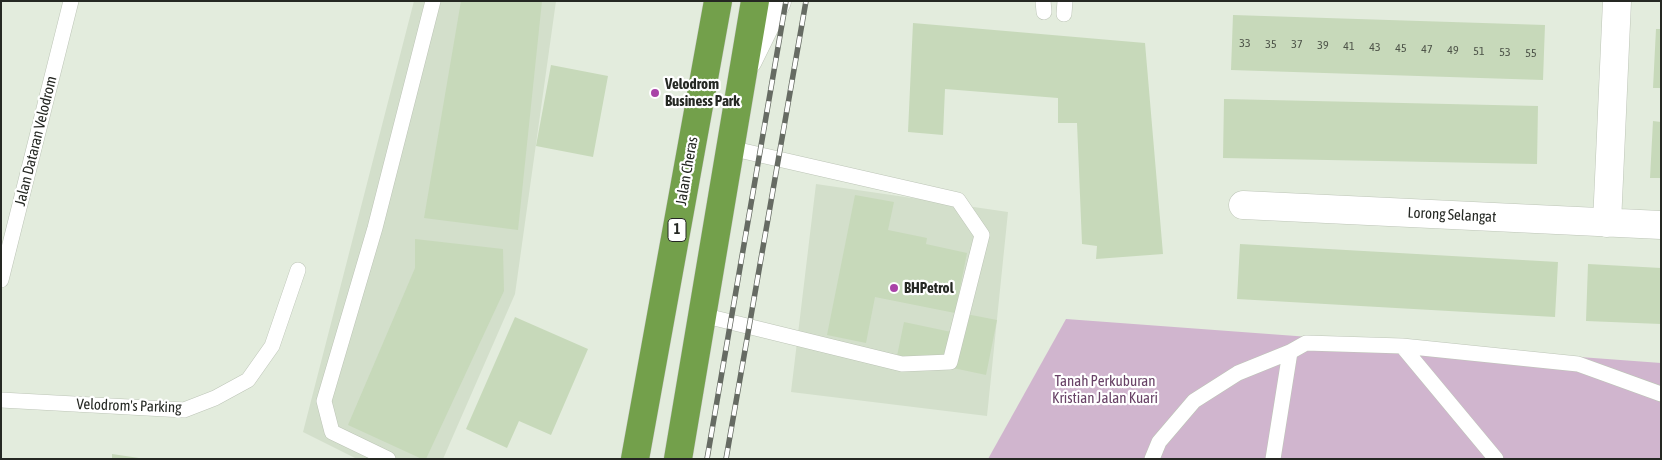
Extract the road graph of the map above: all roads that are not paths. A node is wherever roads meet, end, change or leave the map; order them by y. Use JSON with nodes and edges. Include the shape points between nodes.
{"nodes":[{"id":1,"x":72,"y":1,"type":"edge"},
{"id":2,"x":433,"y":1,"type":"edge"},
{"id":3,"x":718,"y":1,"type":"edge"},
{"id":4,"x":755,"y":1,"type":"edge"},
{"id":5,"x":777,"y":1,"type":"edge"},
{"id":6,"x":1617,"y":1,"type":"edge"},
{"id":7,"x":744,"y":70,"type":"junction"},
{"id":8,"x":730,"y":148,"type":"junction"},
{"id":9,"x":1243,"y":205,"type":"dead end"},
{"id":10,"x":1607,"y":223,"type":"junction"},
{"id":11,"x":1661,"y":225,"type":"edge"},
{"id":12,"x":298,"y":270,"type":"dead end"},
{"id":13,"x":1,"y":280,"type":"edge"},
{"id":14,"x":702,"y":316,"type":"junction"},
{"id":15,"x":1402,"y":346,"type":"junction"},
{"id":16,"x":1290,"y":352,"type":"junction"},
{"id":17,"x":1661,"y":394,"type":"edge"},
{"id":18,"x":1,"y":400,"type":"edge"},
{"id":19,"x":388,"y":459,"type":"edge"},
{"id":20,"x":635,"y":459,"type":"edge"},
{"id":21,"x":678,"y":459,"type":"edge"},
{"id":22,"x":1152,"y":459,"type":"edge"},
{"id":23,"x":1273,"y":459,"type":"edge"},
{"id":24,"x":1496,"y":459,"type":"edge"}],
"edges":[{"from":1,"to":13,"type":"lane","name":"Jalan Dataran Velodrom"},
{"from":2,"to":19,"type":"lane","via":[[375,228],[324,400],[332,432]]},
{"from":3,"to":20,"type":"highway","name":"Jalan Cheras","number":"1"},
{"from":4,"to":7,"type":"highway"},
{"from":5,"to":7,"type":"street"},
{"from":6,"to":10,"type":"street"},
{"from":7,"to":8,"type":"highway"},
{"from":8,"to":14,"type":"highway"},
{"from":8,"to":14,"type":"lane","via":[[958,200],[982,235],[950,362],[902,364]]},
{"from":9,"to":10,"type":"street","name":"Lorong Selangat"},
{"from":10,"to":11,"type":"street","name":"Lorong Selangat"},
{"from":12,"to":18,"type":"lane","name":"Velodrom's Parking","via":[[272,346],[248,380],[215,398],[184,410]]},
{"from":14,"to":21,"type":"highway"},
{"from":15,"to":16,"type":"lane","via":[[1306,343]]},
{"from":15,"to":17,"type":"lane","via":[[1578,364]]},
{"from":15,"to":24,"type":"lane"},
{"from":16,"to":22,"type":"lane","via":[[1238,373],[1194,400],[1159,442]]},
{"from":16,"to":23,"type":"lane"}]}
